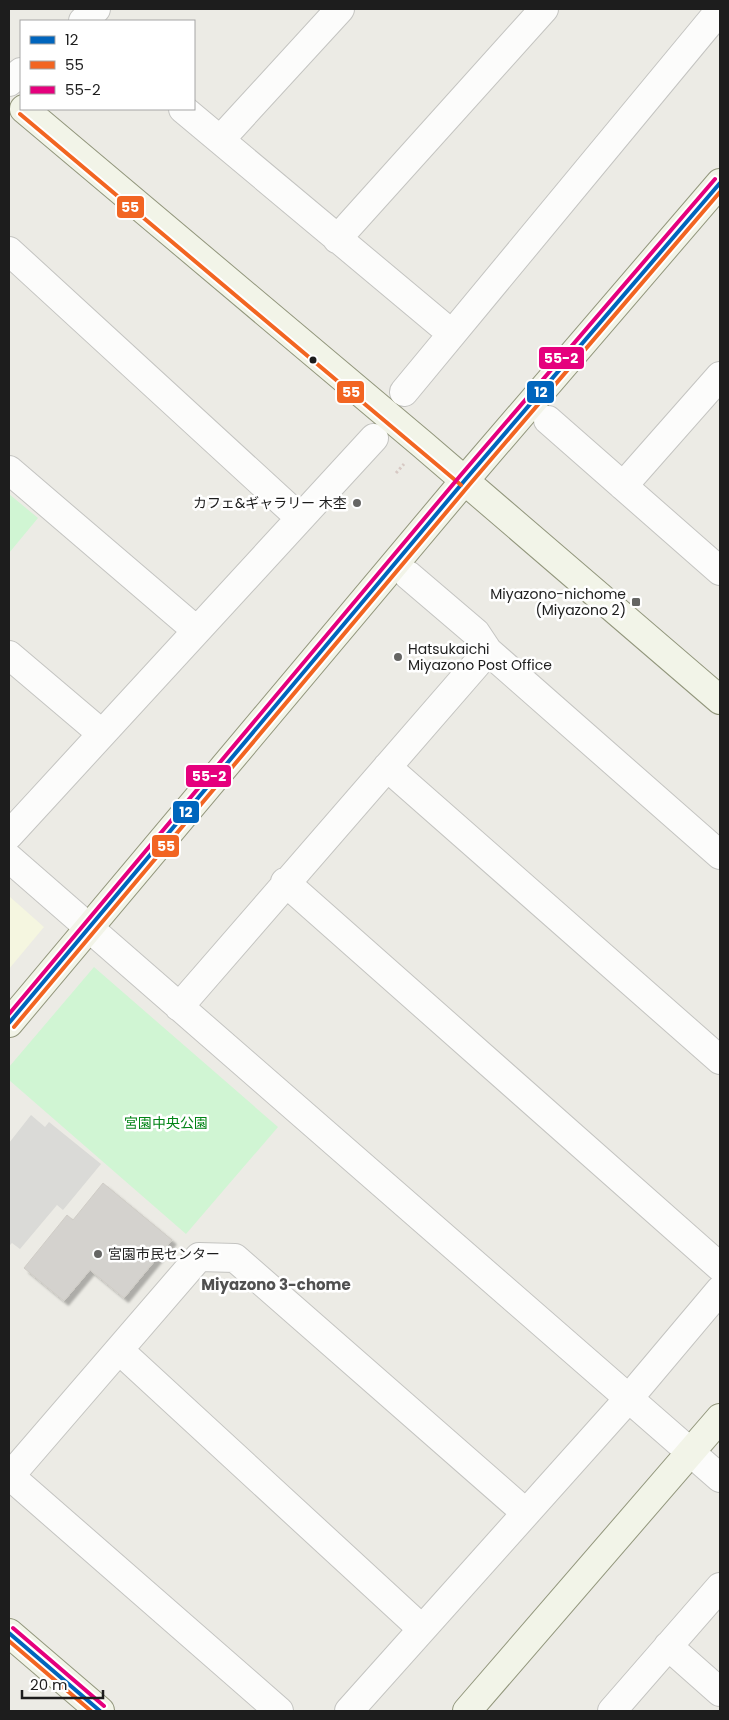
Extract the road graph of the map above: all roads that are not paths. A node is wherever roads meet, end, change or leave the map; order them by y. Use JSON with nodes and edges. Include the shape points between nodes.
{"nodes":[{"id":1,"x":96,"y":9,"type":"edge"},
{"id":2,"x":340,"y":9,"type":"edge"},
{"id":3,"x":544,"y":9,"type":"edge"},
{"id":4,"x":719,"y":10,"type":"edge"},
{"id":5,"x":84,"y":20,"type":"edge"},
{"id":6,"x":20,"y":73,"type":"edge"},
{"id":7,"x":9,"y":82,"type":"edge"},
{"id":8,"x":9,"y":96,"type":"edge"},
{"id":9,"x":20,"y":105,"type":"edge"},
{"id":10,"x":25,"y":110,"type":"edge"},
{"id":11,"x":184,"y":110,"type":"edge"},
{"id":12,"x":220,"y":140,"type":"junction"},
{"id":13,"x":720,"y":183,"type":"edge"},
{"id":14,"x":338,"y":239,"type":"junction"},
{"id":15,"x":9,"y":251,"type":"edge"},
{"id":16,"x":452,"y":334,"type":"junction"},
{"id":17,"x":720,"y":376,"type":"edge"},
{"id":18,"x":404,"y":392,"type":"dead end"},
{"id":19,"x":548,"y":420,"type":"dead end"},
{"id":20,"x":374,"y":438,"type":"dead end"},
{"id":21,"x":9,"y":470,"type":"edge"},
{"id":22,"x":465,"y":480,"type":"junction"},
{"id":23,"x":623,"y":486,"type":"junction"},
{"id":24,"x":300,"y":518,"type":"junction"},
{"id":25,"x":720,"y":571,"type":"edge"},
{"id":26,"x":408,"y":575,"type":"dead end"},
{"id":27,"x":196,"y":630,"type":"junction"},
{"id":28,"x":488,"y":651,"type":"junction"},
{"id":29,"x":9,"y":655,"type":"edge"},
{"id":30,"x":720,"y":700,"type":"edge"},
{"id":31,"x":101,"y":733,"type":"junction"},
{"id":32,"x":387,"y":767,"type":"junction"},
{"id":33,"x":9,"y":834,"type":"edge"},
{"id":34,"x":720,"y":855,"type":"edge"},
{"id":35,"x":9,"y":858,"type":"edge"},
{"id":36,"x":285,"y":882,"type":"junction"},
{"id":37,"x":88,"y":928,"type":"junction"},
{"id":38,"x":179,"y":1007,"type":"junction"},
{"id":39,"x":9,"y":1023,"type":"edge"},
{"id":40,"x":720,"y":1060,"type":"edge"},
{"id":41,"x":720,"y":1267,"type":"edge"},
{"id":42,"x":720,"y":1290,"type":"edge"},
{"id":43,"x":119,"y":1350,"type":"junction"},
{"id":44,"x":629,"y":1398,"type":"junction"},
{"id":45,"x":720,"y":1418,"type":"edge"},
{"id":46,"x":691,"y":1453,"type":"junction"},
{"id":47,"x":9,"y":1476,"type":"edge"},
{"id":48,"x":720,"y":1478,"type":"edge"},
{"id":49,"x":526,"y":1513,"type":"junction"},
{"id":50,"x":720,"y":1587,"type":"edge"},
{"id":51,"x":422,"y":1630,"type":"junction"},
{"id":52,"x":9,"y":1633,"type":"edge"},
{"id":53,"x":668,"y":1646,"type":"junction"},
{"id":54,"x":720,"y":1692,"type":"edge"},
{"id":55,"x":100,"y":1711,"type":"edge"},
{"id":56,"x":279,"y":1711,"type":"edge"},
{"id":57,"x":349,"y":1711,"type":"edge"},
{"id":58,"x":467,"y":1711,"type":"edge"},
{"id":59,"x":612,"y":1711,"type":"edge"}],
"edges":[{"from":1,"to":5,"type":"street"},
{"from":2,"to":12,"type":"street"},
{"from":3,"to":14,"type":"street"},
{"from":4,"to":16,"type":"street"},
{"from":6,"to":7,"type":"street"},
{"from":8,"to":9,"type":"street"},
{"from":10,"to":22,"type":"street"},
{"from":11,"to":12,"type":"street"},
{"from":12,"to":14,"type":"street"},
{"from":13,"to":22,"type":"street"},
{"from":14,"to":16,"type":"street"},
{"from":15,"to":24,"type":"street"},
{"from":16,"to":18,"type":"street"},
{"from":17,"to":23,"type":"street"},
{"from":19,"to":23,"type":"street"},
{"from":20,"to":24,"type":"street"},
{"from":21,"to":27,"type":"street"},
{"from":22,"to":30,"type":"street"},
{"from":22,"to":37,"type":"street"},
{"from":23,"to":25,"type":"street"},
{"from":24,"to":27,"type":"street"},
{"from":26,"to":28,"type":"street","via":[[476,633]]},
{"from":27,"to":31,"type":"street"},
{"from":28,"to":32,"type":"street"},
{"from":28,"to":34,"type":"street"},
{"from":29,"to":31,"type":"street"},
{"from":31,"to":33,"type":"street"},
{"from":32,"to":36,"type":"street"},
{"from":32,"to":40,"type":"street"},
{"from":35,"to":37,"type":"street"},
{"from":36,"to":38,"type":"street"},
{"from":36,"to":41,"type":"street"},
{"from":37,"to":38,"type":"street"},
{"from":37,"to":39,"type":"street"},
{"from":38,"to":44,"type":"street"},
{"from":42,"to":44,"type":"street"},
{"from":43,"to":47,"type":"street"},
{"from":43,"to":49,"type":"street","via":[[199,1257],[235,1258]]},
{"from":43,"to":51,"type":"street"},
{"from":44,"to":46,"type":"street"},
{"from":44,"to":49,"type":"street"},
{"from":45,"to":46,"type":"street"},
{"from":46,"to":48,"type":"street"},
{"from":46,"to":58,"type":"street"},
{"from":47,"to":56,"type":"street"},
{"from":49,"to":51,"type":"street"},
{"from":50,"to":53,"type":"street"},
{"from":51,"to":57,"type":"street"},
{"from":52,"to":55,"type":"street"},
{"from":53,"to":54,"type":"street"},
{"from":53,"to":59,"type":"street"}]}
